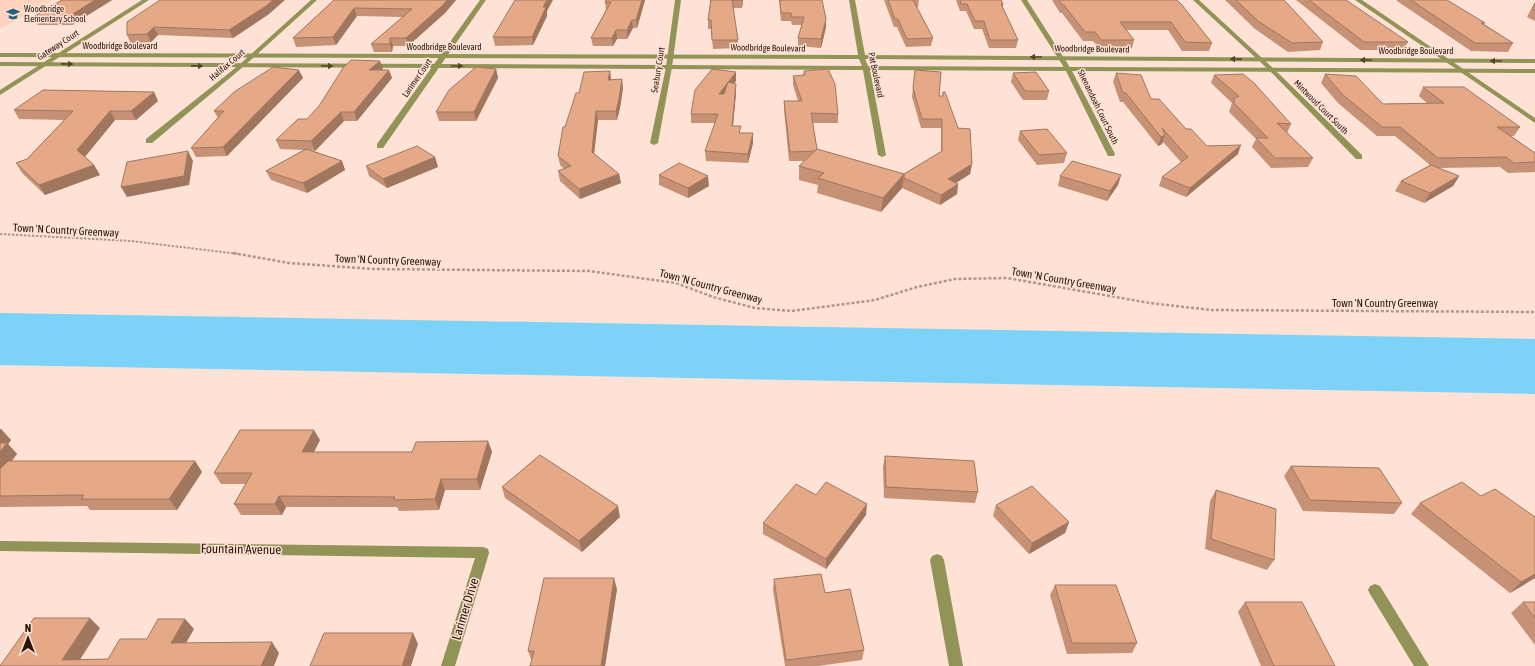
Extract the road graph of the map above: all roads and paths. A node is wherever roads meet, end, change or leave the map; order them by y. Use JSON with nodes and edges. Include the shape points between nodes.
{"nodes":[{"id":1,"x":146,"y":0,"type":"edge"},
{"id":2,"x":314,"y":0,"type":"edge"},
{"id":3,"x":483,"y":0,"type":"edge"},
{"id":4,"x":678,"y":0,"type":"edge"},
{"id":5,"x":852,"y":0,"type":"edge"},
{"id":6,"x":1024,"y":0,"type":"edge"},
{"id":7,"x":1196,"y":0,"type":"edge"},
{"id":8,"x":1358,"y":0,"type":"edge"},
{"id":9,"x":0,"y":54,"type":"edge"},
{"id":10,"x":60,"y":55,"type":"junction"},
{"id":11,"x":253,"y":55,"type":"junction"},
{"id":12,"x":444,"y":56,"type":"junction"},
{"id":13,"x":670,"y":56,"type":"junction"},
{"id":14,"x":1060,"y":57,"type":"junction"},
{"id":15,"x":862,"y":58,"type":"junction"},
{"id":16,"x":1261,"y":60,"type":"junction"},
{"id":17,"x":1447,"y":60,"type":"junction"},
{"id":18,"x":1535,"y":61,"type":"edge"},
{"id":19,"x":0,"y":64,"type":"edge"},
{"id":20,"x":46,"y":64,"type":"junction"},
{"id":21,"x":241,"y":66,"type":"junction"},
{"id":22,"x":437,"y":66,"type":"junction"},
{"id":23,"x":669,"y":67,"type":"junction"},
{"id":24,"x":866,"y":68,"type":"junction"},
{"id":25,"x":1068,"y":69,"type":"junction"},
{"id":26,"x":1272,"y":70,"type":"junction"},
{"id":27,"x":1462,"y":71,"type":"junction"},
{"id":28,"x":1535,"y":71,"type":"edge"},
{"id":29,"x":0,"y":93,"type":"edge"},
{"id":30,"x":1535,"y":121,"type":"edge"},
{"id":31,"x":149,"y":141,"type":"dead end"},
{"id":32,"x":654,"y":143,"type":"dead end"},
{"id":33,"x":380,"y":146,"type":"dead end"},
{"id":34,"x":1111,"y":154,"type":"dead end"},
{"id":35,"x":882,"y":155,"type":"dead end"},
{"id":36,"x":1358,"y":157,"type":"dead end"},
{"id":37,"x":0,"y":234,"type":"edge"},
{"id":38,"x":1535,"y":312,"type":"edge"},
{"id":39,"x":0,"y":546,"type":"edge"},
{"id":40,"x":483,"y":553,"type":"joint"},
{"id":41,"x":937,"y":560,"type":"dead end"},
{"id":42,"x":1376,"y":590,"type":"dead end"},
{"id":43,"x":448,"y":666,"type":"edge"},
{"id":44,"x":956,"y":666,"type":"edge"},
{"id":45,"x":1422,"y":666,"type":"edge"}],
"edges":[{"from":1,"to":10,"type":"street","name":"Gateway Court"},
{"from":2,"to":11,"type":"street","name":"Halifax Court"},
{"from":3,"to":12,"type":"street","name":"Larimer Court"},
{"from":4,"to":13,"type":"street","name":"Seabury Court"},
{"from":5,"to":15,"type":"street","name":"Pat Boulevard"},
{"from":6,"to":14,"type":"street","name":"Shenandoah Court South"},
{"from":7,"to":16,"type":"street","name":"Mintwood Court South"},
{"from":8,"to":17,"type":"street"},
{"from":9,"to":10,"type":"street","name":"Woodbridge Boulevard"},
{"from":10,"to":11,"type":"street","name":"Woodbridge Boulevard"},
{"from":10,"to":20,"type":"street","name":"Gateway Court"},
{"from":11,"to":12,"type":"street","name":"Woodbridge Boulevard"},
{"from":11,"to":21,"type":"street","name":"Halifax Court"},
{"from":12,"to":13,"type":"street","name":"Woodbridge Boulevard"},
{"from":12,"to":22,"type":"street","name":"Larimer Court"},
{"from":13,"to":15,"type":"street","name":"Woodbridge Boulevard"},
{"from":13,"to":23,"type":"street","name":"Seabury Court"},
{"from":14,"to":15,"type":"street","name":"Woodbridge Boulevard","one_way":true},
{"from":16,"to":14,"type":"street","name":"Woodbridge Boulevard","one_way":true},
{"from":14,"to":25,"type":"street","name":"Shenandoah Court South"},
{"from":15,"to":24,"type":"street","name":"Pat Boulevard"},
{"from":17,"to":16,"type":"street","name":"Woodbridge Boulevard","one_way":true},
{"from":16,"to":26,"type":"street","name":"Mintwood Court South"},
{"from":18,"to":17,"type":"street","name":"Woodbridge Boulevard","one_way":true},
{"from":17,"to":27,"type":"street"},
{"from":19,"to":20,"type":"street","name":"Woodbridge Boulevard"},
{"from":20,"to":21,"type":"street","name":"Woodbridge Boulevard","one_way":true},
{"from":20,"to":29,"type":"street","name":"Gateway Court"},
{"from":21,"to":22,"type":"street","name":"Woodbridge Boulevard","one_way":true},
{"from":21,"to":31,"type":"street","name":"Halifax Court"},
{"from":22,"to":23,"type":"street","name":"Woodbridge Boulevard","one_way":true},
{"from":22,"to":33,"type":"street","name":"Larimer Court"},
{"from":23,"to":24,"type":"street","name":"Woodbridge Boulevard"},
{"from":23,"to":32,"type":"street","name":"Seabury Court"},
{"from":24,"to":25,"type":"street","name":"Woodbridge Boulevard"},
{"from":24,"to":35,"type":"street","name":"Pat Boulevard"},
{"from":25,"to":26,"type":"street","name":"Woodbridge Boulevard"},
{"from":25,"to":34,"type":"street","name":"Shenandoah Court South"},
{"from":26,"to":27,"type":"street","name":"Woodbridge Boulevard"},
{"from":26,"to":36,"type":"street","name":"Mintwood Court South"},
{"from":27,"to":28,"type":"street","name":"Woodbridge Boulevard"},
{"from":27,"to":30,"type":"street"},
{"from":37,"to":38,"type":"path","name":"Town 'N Country Greenway","via":[[131,241],[225,252],[289,263],[373,269],[589,271],[676,283],[713,297],[748,306],[792,311],[875,300],[955,279],[1007,278],[1150,304],[1211,310]]},
{"from":39,"to":40,"type":"street","name":"Fountain Avenue"},
{"from":40,"to":43,"type":"street","name":"Larimer Drive"},
{"from":41,"to":44,"type":"street"},
{"from":42,"to":45,"type":"street"}]}
